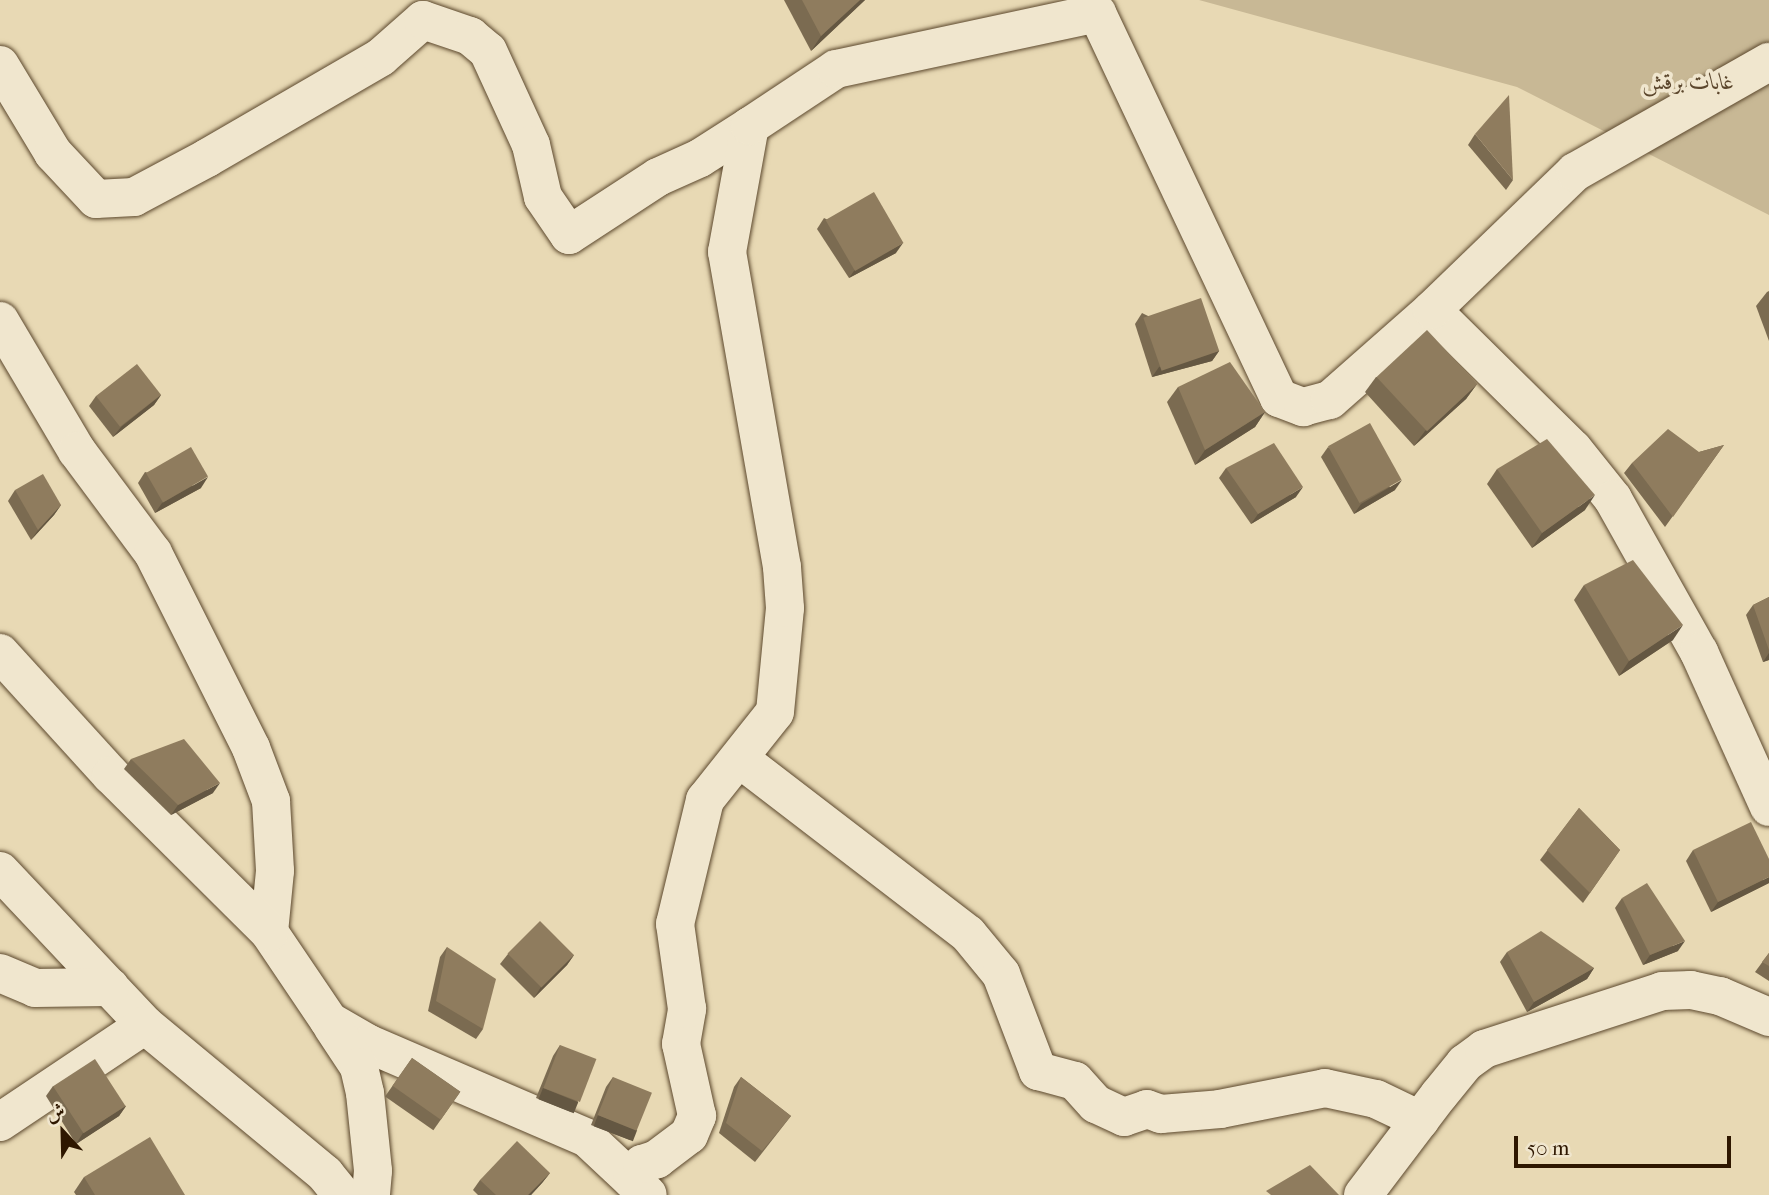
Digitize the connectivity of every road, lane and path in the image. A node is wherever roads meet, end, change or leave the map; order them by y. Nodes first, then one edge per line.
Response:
1 (1769, 62) edge
2 (0, 65) edge
3 (750, 126) junction
4 (1432, 310) junction
5 (0, 321) edge
6 (0, 653) edge
7 (740, 759) junction
8 (1769, 807) edge
9 (0, 870) edge
10 (269, 932) junction
11 (0, 973) edge
12 (110, 987) junction
13 (1769, 1017) edge
14 (329, 1021) junction
15 (145, 1025) junction
16 (1420, 1120) junction
17 (0, 1122) edge
18 (640, 1188) edge
19 (342, 1195) edge
20 (371, 1195) edge
21 (1363, 1195) edge

1 - 4 street
2 - 3 street
3 - 4 street
3 - 7 street
4 - 8 street
5 - 10 street
6 - 10 street
7 - 16 street
7 - 18 street
9 - 12 street
10 - 14 street
11 - 12 street
12 - 15 street
13 - 16 street
14 - 18 street
14 - 20 street
15 - 17 street
15 - 19 street
16 - 21 street

